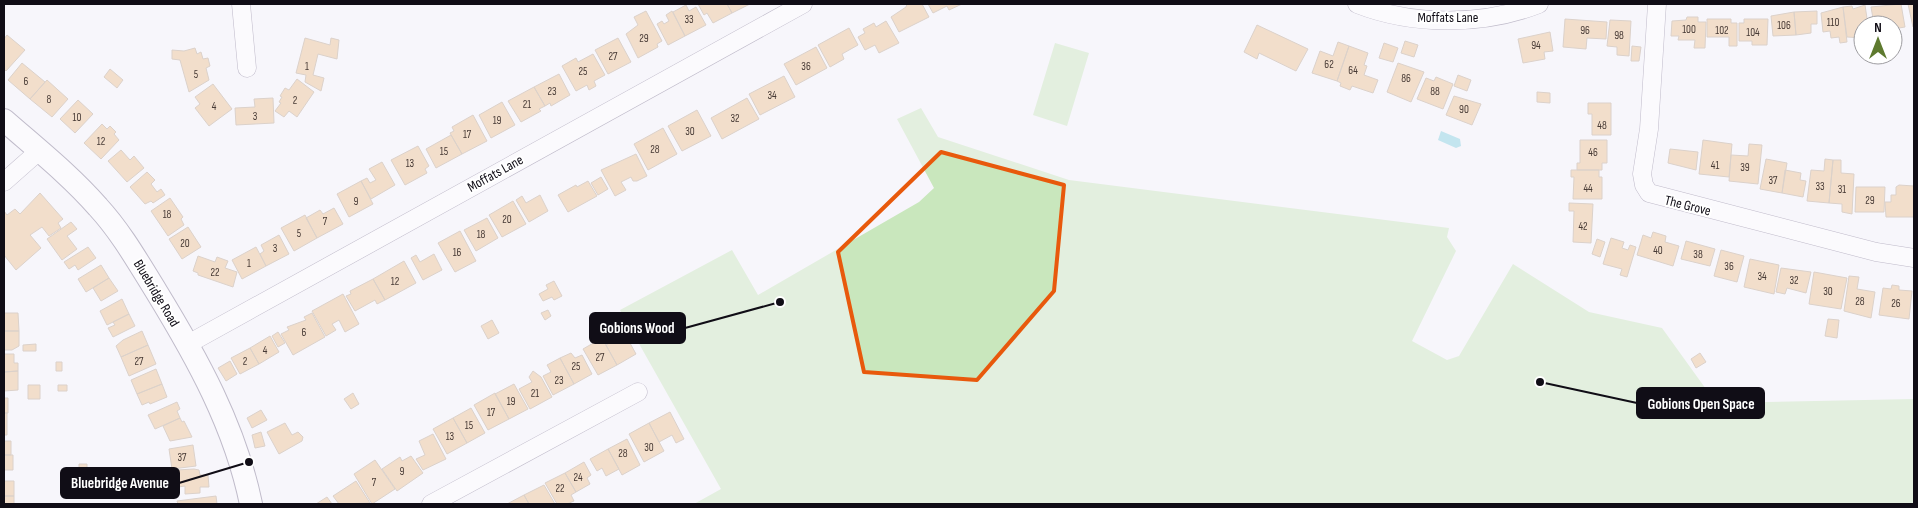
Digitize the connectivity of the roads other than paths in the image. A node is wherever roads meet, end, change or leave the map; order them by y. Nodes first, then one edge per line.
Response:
1 (241, 4) edge
2 (803, 4) edge
3 (1357, 4) edge
4 (1539, 4) edge
5 (1657, 4) edge
6 (247, 68) dead end
7 (4, 120) edge
8 (39, 151) junction
9 (4, 182) edge
10 (1914, 258) edge
11 (188, 344) junction
12 (638, 392) dead end
13 (251, 504) edge
14 (431, 504) edge

1 - 6 street
2 - 11 street, Moffats Lane
3 - 4 street, Moffats Lane
5 - 10 street, The Grove
7 - 8 street, Bluebridge Road
8 - 9 street
8 - 11 street, Bluebridge Road
11 - 13 street, Bluebridge Road
12 - 14 street

